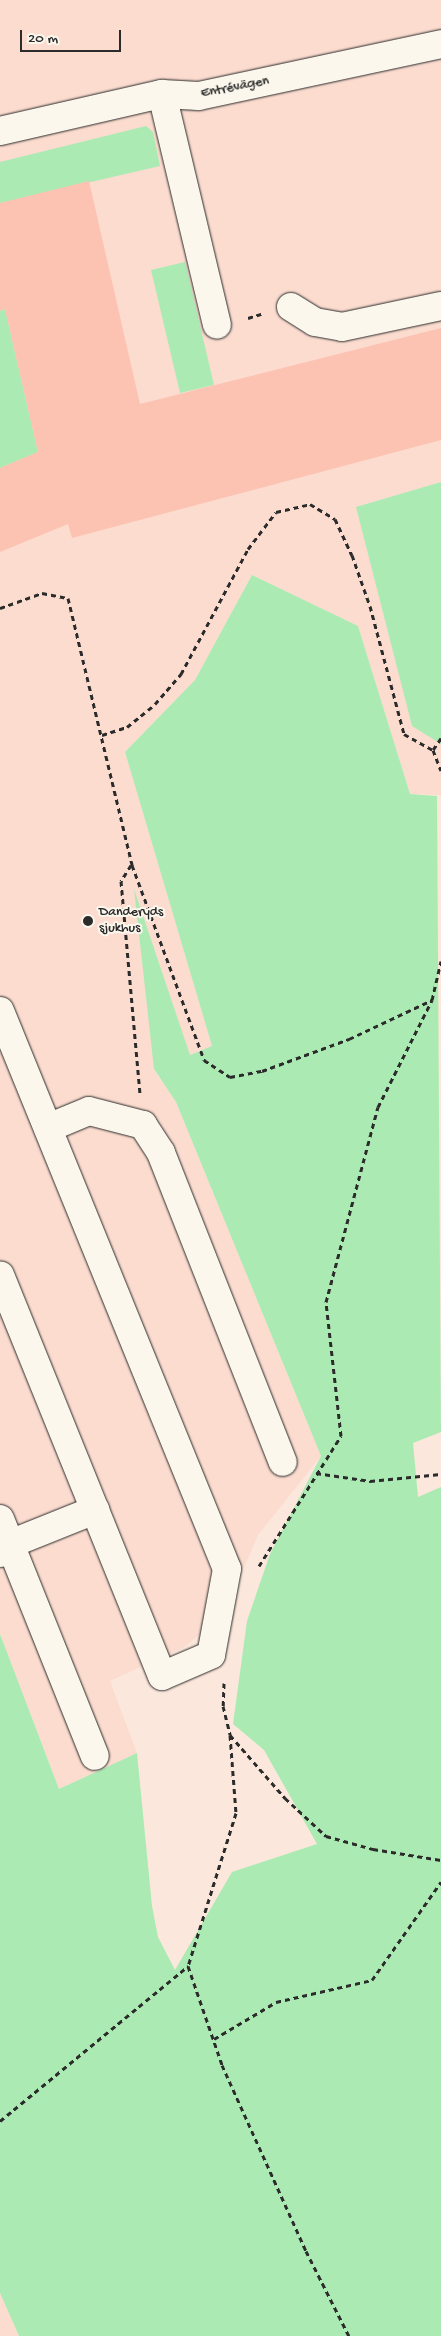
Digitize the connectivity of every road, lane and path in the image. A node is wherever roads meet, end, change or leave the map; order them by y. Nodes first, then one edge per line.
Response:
1 (441, 44) edge
2 (162, 94) junction
3 (0, 130) edge
4 (441, 306) edge
5 (291, 307) joint
6 (217, 325) joint
7 (0, 608) edge
8 (102, 734) junction
9 (441, 738) edge
10 (432, 750) junction
11 (441, 771) edge
12 (132, 865) junction
13 (441, 962) edge
14 (432, 1000) junction
15 (0, 1011) edge
16 (143, 1125) junction
17 (48, 1128) junction
18 (0, 1275) edge
19 (283, 1462) dead end
20 (316, 1473) junction
21 (441, 1474) edge
22 (95, 1510) junction
23 (0, 1518) edge
24 (5, 1549) edge
25 (256, 1571) dead end
26 (224, 1677) dead end
27 (230, 1735) junction
28 (94, 1756) dead end
29 (441, 1860) edge
30 (441, 1882) edge
31 (188, 1966) junction
32 (214, 2039) junction
33 (0, 2121) edge
34 (350, 2336) edge

1 - 2 street, Entrévägen
2 - 3 street, Entrévägen
2 - 6 street
4 - 5 street
5 - 6 path
7 - 8 path
8 - 10 path
8 - 12 path
9 - 10 path
10 - 11 path
12 - 14 path
12 - 16 path
13 - 14 path
14 - 20 path
15 - 17 street
16 - 17 street
16 - 19 street
17 - 22 street
18 - 22 street
20 - 21 path
20 - 25 path
22 - 24 street
23 - 24 street
24 - 28 street
26 - 27 path
27 - 29 path
27 - 31 path
30 - 32 path
31 - 32 path
31 - 33 path
32 - 34 path

